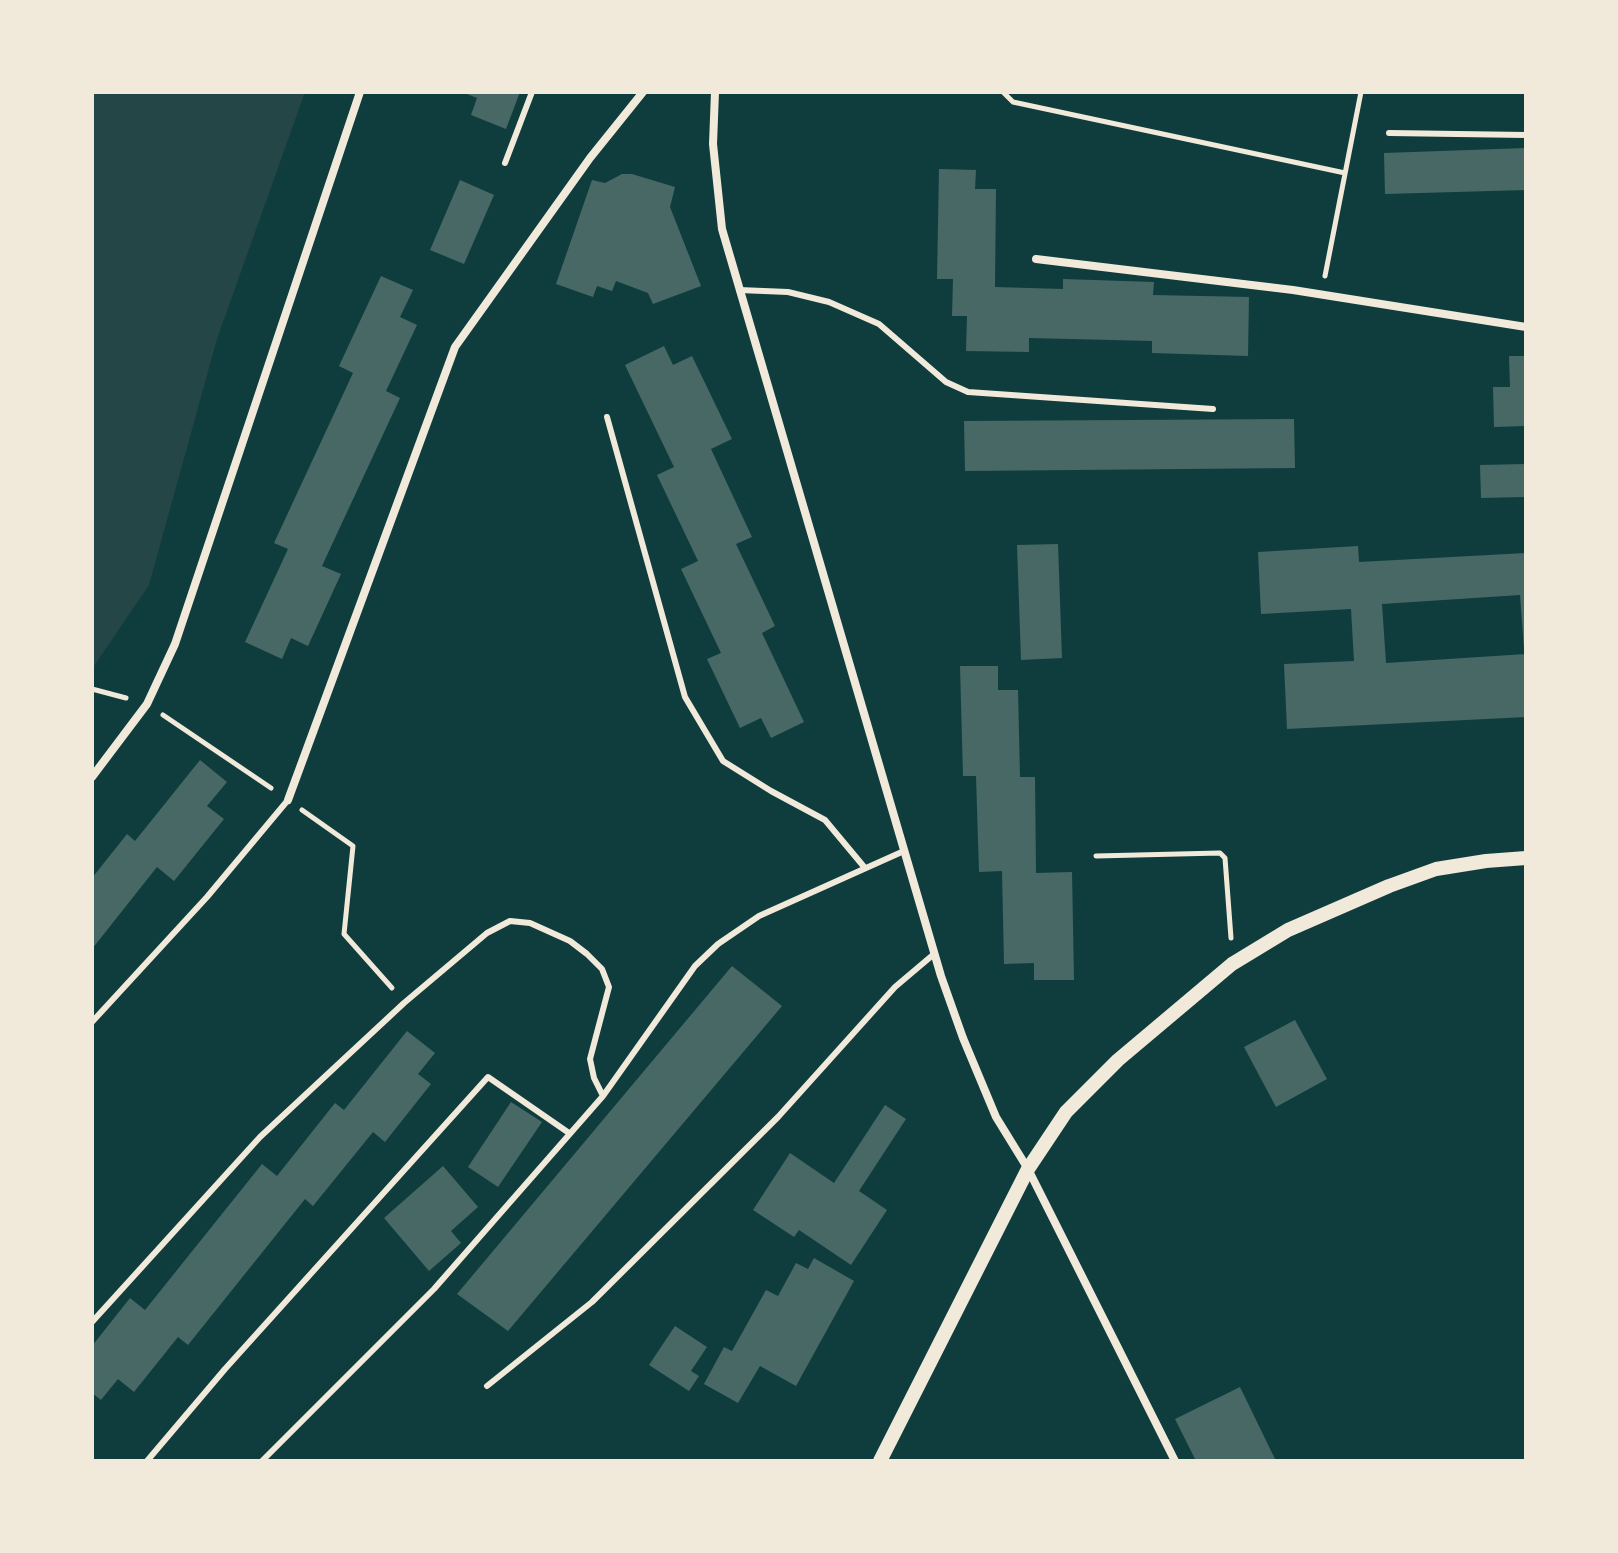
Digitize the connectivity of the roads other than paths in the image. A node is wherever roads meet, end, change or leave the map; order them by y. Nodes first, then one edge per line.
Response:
1 (360, 92) edge
2 (532, 92) edge
3 (643, 92) edge
4 (715, 92) edge
5 (1389, 133) dead end
6 (1526, 135) edge
7 (505, 163) dead end
8 (1036, 259) dead end
9 (739, 290) junction
10 (1526, 327) edge
11 (1213, 409) dead end
12 (607, 417) dead end
13 (92, 777) edge
14 (288, 800) joint
15 (904, 851) junction
16 (1526, 858) edge
17 (865, 868) junction
18 (934, 954) junction
19 (92, 1022) edge
20 (603, 1096) junction
21 (569, 1133) junction
22 (1028, 1169) junction
23 (92, 1322) edge
24 (487, 1386) dead end
25 (147, 1461) edge
26 (262, 1461) edge
27 (880, 1461) edge
28 (1175, 1461) edge

1 - 13 street
2 - 7 lane
3 - 14 street
4 - 9 street
5 - 6 lane
8 - 10 street
9 - 11 lane
9 - 15 street
12 - 17 lane
14 - 19 lane
15 - 17 lane
15 - 18 street
16 - 22 street
17 - 20 lane
18 - 22 street
18 - 24 lane
20 - 21 lane
20 - 23 lane
21 - 25 lane
21 - 26 lane
22 - 27 street
22 - 28 street

